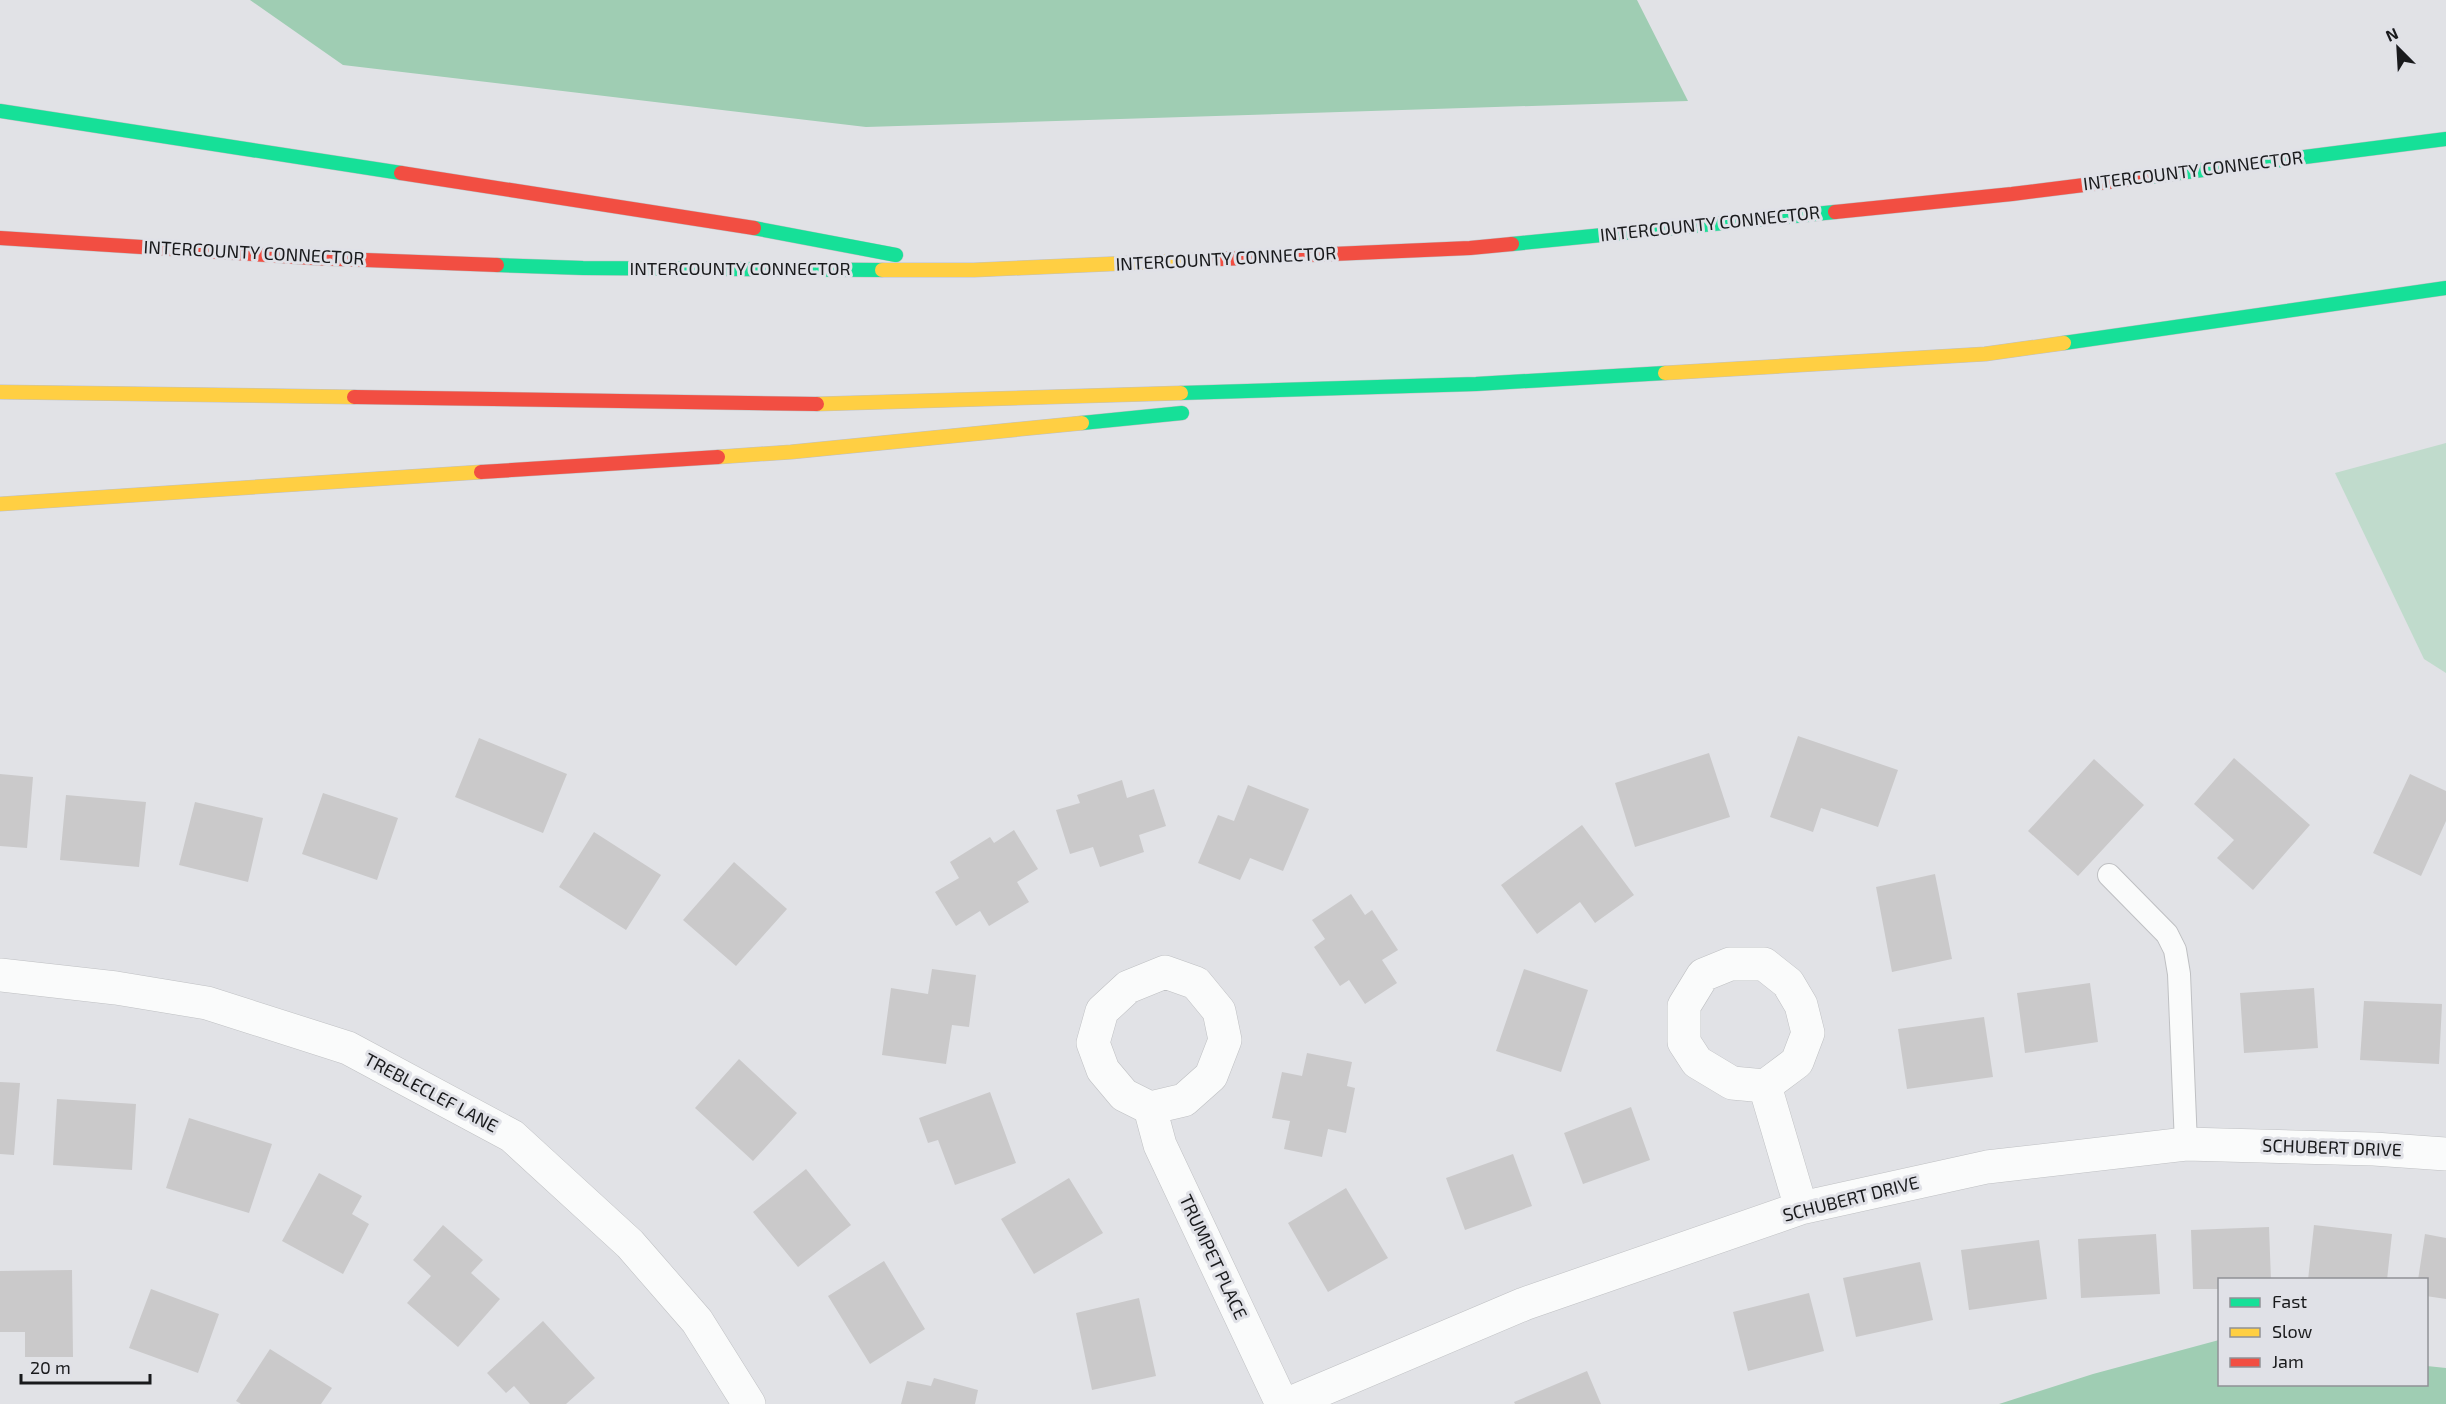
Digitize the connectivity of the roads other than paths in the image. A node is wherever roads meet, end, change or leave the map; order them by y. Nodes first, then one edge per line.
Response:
1 (0, 111) edge
2 (2446, 139) edge
3 (0, 238) edge
4 (974, 270) junction
5 (2446, 288) edge
6 (1476, 384) junction
7 (0, 392) edge
8 (1276, 404) dead end
9 (1193, 412) dead end
10 (0, 504) edge
11 (2109, 875) dead end
12 (0, 975) edge
13 (1765, 1086) dead end
14 (1150, 1108) dead end
15 (2186, 1144) junction
16 (2446, 1154) edge
17 (1802, 1208) junction
18 (749, 1404) edge
19 (1282, 1404) edge
20 (1288, 1404) edge

1 - 4 highway
2 - 4 highway, INTERCOUNTY CONNECTOR
3 - 4 highway, INTERCOUNTY CONNECTOR
5 - 6 highway
6 - 7 highway
6 - 8 highway
9 - 10 highway
11 - 15 lane
12 - 18 street, TREBLECLEF LANE
13 - 17 street
14 - 19 street, TRUMPET PLACE
15 - 16 street, SCHUBERT DRIVE
15 - 17 street, SCHUBERT DRIVE
17 - 20 street, SCHUBERT DRIVE

